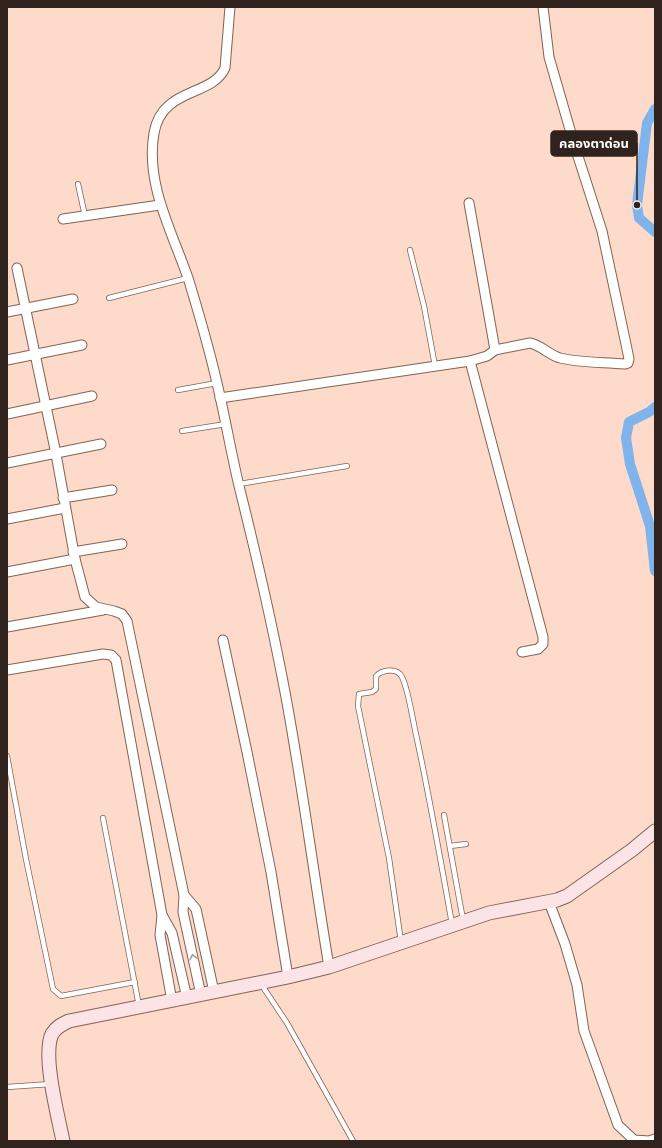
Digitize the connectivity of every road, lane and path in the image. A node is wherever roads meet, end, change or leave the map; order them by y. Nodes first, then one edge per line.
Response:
1 (230, 7) edge
2 (543, 7) edge
3 (78, 184) dead end
4 (469, 203) dead end
5 (160, 206) junction
6 (85, 216) junction
7 (63, 219) dead end
8 (410, 250) dead end
9 (17, 268) dead end
10 (188, 278) junction
11 (109, 298) dead end
12 (73, 299) dead end
13 (26, 308) junction
14 (7, 312) edge
15 (82, 345) dead end
16 (495, 350) junction
17 (35, 354) junction
18 (7, 360) edge
19 (470, 361) junction
20 (435, 366) junction
21 (217, 383) junction
22 (178, 390) dead end
23 (92, 396) dead end
24 (220, 398) junction
25 (46, 406) junction
26 (7, 414) edge
27 (226, 424) junction
28 (182, 431) dead end
29 (101, 444) dead end
30 (56, 454) junction
31 (7, 463) edge
32 (347, 466) dead end
33 (239, 484) junction
34 (112, 490) dead end
35 (63, 498) junction
36 (65, 508) junction
37 (7, 519) edge
38 (122, 544) dead end
39 (74, 556) junction
40 (7, 572) edge
41 (105, 609) junction
42 (7, 627) edge
43 (222, 640) dead end
44 (522, 652) dead end
45 (7, 670) edge
46 (7, 756) edge
47 (444, 815) dead end
48 (103, 818) dead end
49 (655, 831) edge
50 (466, 844) dead end
51 (450, 846) junction
52 (184, 895) junction
53 (549, 902) junction
54 (162, 915) junction
55 (457, 924) junction
56 (401, 943) junction
57 (329, 967) junction
58 (288, 978) junction
59 (135, 982) junction
60 (262, 984) junction
61 (208, 994) junction
62 (186, 998) junction
63 (172, 1001) junction
64 (140, 1007) junction
65 (52, 1084) junction
66 (7, 1087) edge
67 (655, 1139) edge
68 (63, 1141) edge
69 (353, 1141) edge

1 - 5 street
2 - 16 street
3 - 6 lane
4 - 16 street
5 - 6 street
5 - 10 street
6 - 7 street
8 - 20 lane
9 - 13 street
10 - 11 lane
10 - 21 street
12 - 13 street
13 - 14 street
13 - 17 street
15 - 17 street
16 - 19 street
17 - 18 street
17 - 25 street
19 - 20 street
19 - 44 street
20 - 24 street
21 - 22 lane
21 - 24 street
23 - 25 street
24 - 27 street
25 - 26 street
25 - 30 street
27 - 28 lane
27 - 33 street
29 - 30 street
30 - 31 street
30 - 35 street
32 - 33 lane
33 - 57 street
34 - 35 street
35 - 36 street
36 - 37 street
36 - 39 street
38 - 39 street
39 - 40 street
39 - 41 street
41 - 42 street
41 - 52 street
43 - 58 street
45 - 54 street
46 - 59 lane
47 - 51 lane
48 - 59 lane
49 - 53 street
50 - 51 lane
51 - 55 lane
61 -> 52 street
52 - 61 street
53 - 55 street
53 - 67 street
54 - 62 street
54 - 63 street
55 - 56 street
55 - 56 lane
56 - 57 street
57 - 58 street
58 - 60 street
59 - 64 lane
60 - 61 street
60 - 69 lane
61 - 62 street
62 - 63 street
63 - 64 street
64 - 65 street
65 - 66 lane
65 - 68 street

